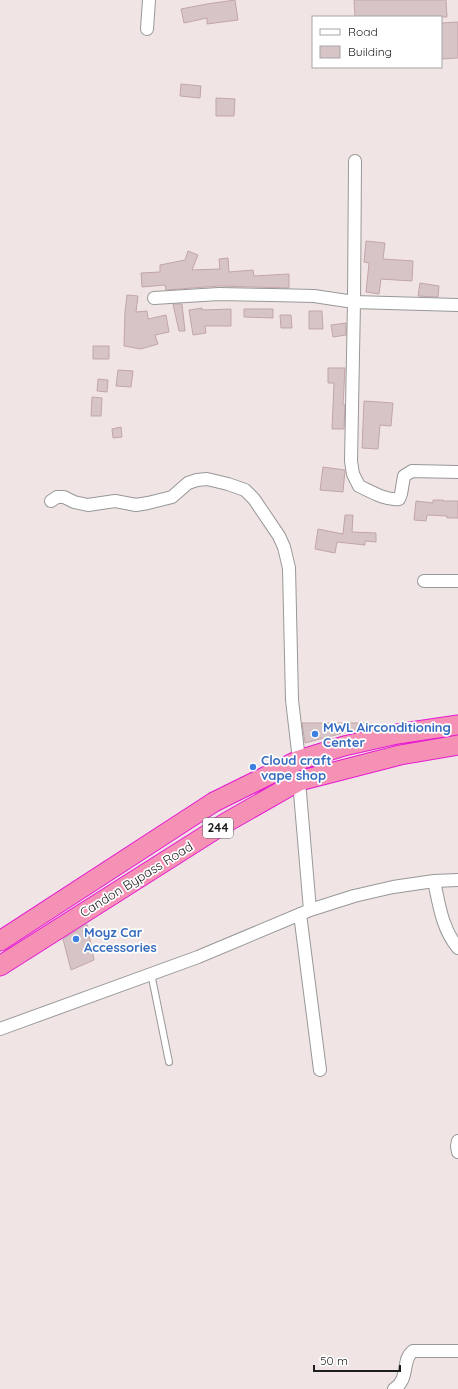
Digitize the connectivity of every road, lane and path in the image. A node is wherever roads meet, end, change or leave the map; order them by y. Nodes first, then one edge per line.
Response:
1 (149, 0) edge
2 (147, 29) dead end
3 (355, 161) dead end
4 (154, 298) dead end
5 (354, 302) junction
6 (458, 305) edge
7 (458, 472) edge
8 (51, 501) dead end
9 (424, 581) dead end
10 (458, 581) edge
11 (458, 725) edge
12 (458, 745) edge
13 (299, 760) junction
14 (300, 781) junction
15 (434, 880) junction
16 (458, 880) edge
17 (73, 894) junction
18 (85, 912) junction
19 (305, 912) junction
20 (0, 941) edge
21 (458, 948) edge
22 (0, 966) edge
23 (150, 973) junction
24 (0, 1029) edge
25 (169, 1062) dead end
26 (320, 1070) dead end
27 (458, 1141) edge
28 (458, 1152) edge
29 (458, 1351) edge
30 (394, 1389) edge

1 - 2 street
3 - 5 street
4 - 5 street
5 - 6 street
5 - 7 street
8 - 13 street
9 - 10 street
11 - 13 highway, Candon Bypass Road / 244
12 - 14 highway, Candon Bypass Road / 244
13 - 17 highway, Candon Bypass Road / 244
14 - 18 highway, Candon Bypass Road / 244
14 - 19 street
15 - 16 street
15 - 19 street
15 - 21 street
17 - 18 highway
17 - 20 highway, Candon Bypass Road / 244
18 - 22 highway, Candon Bypass Road / 244
19 - 23 street
19 - 26 street
23 - 24 street
23 - 25 lane
27 - 28 street
29 - 30 street

